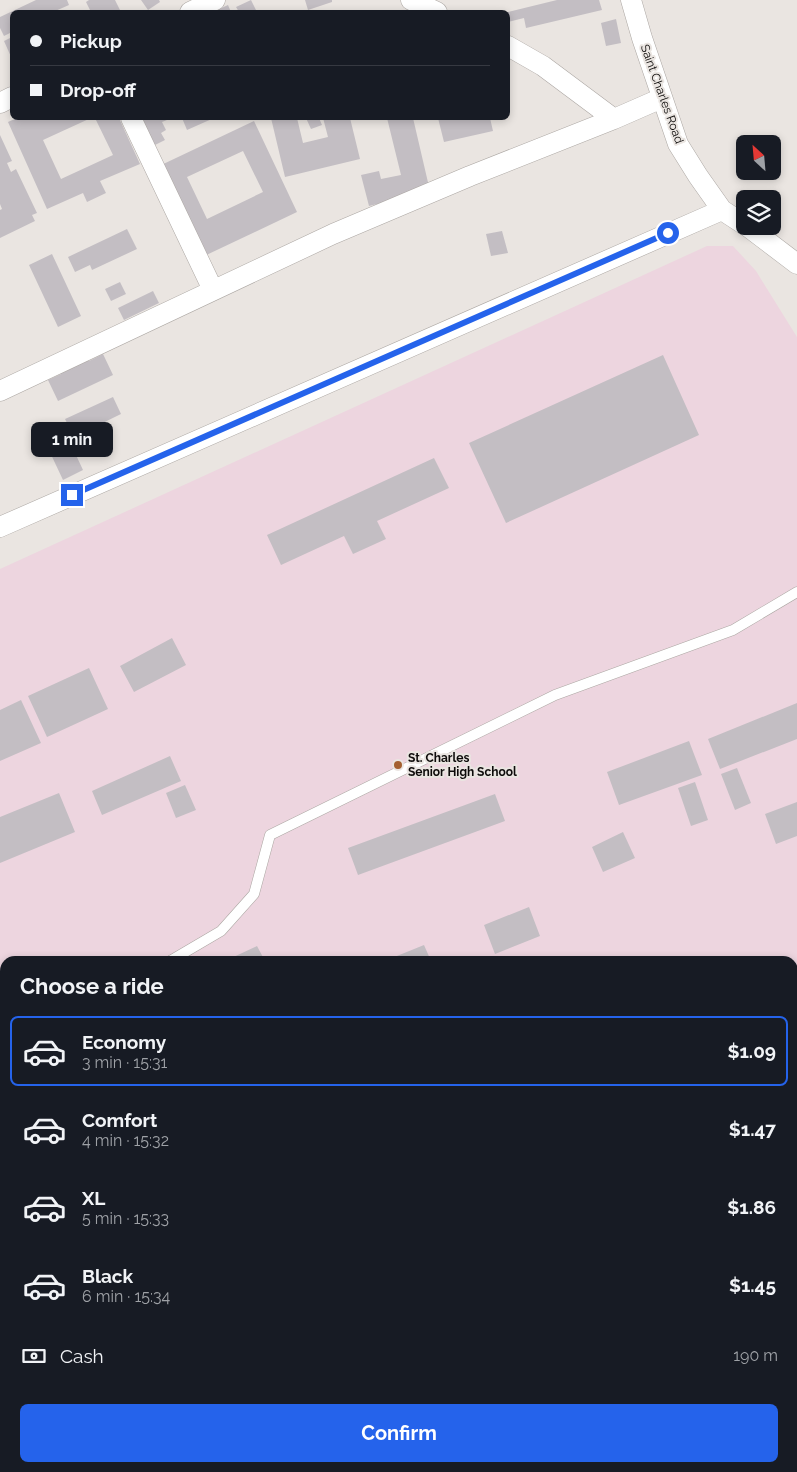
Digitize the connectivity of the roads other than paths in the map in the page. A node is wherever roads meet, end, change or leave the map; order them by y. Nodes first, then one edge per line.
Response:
1 (215, 0) edge
2 (411, 0) edge
3 (631, 0) edge
4 (194, 10) edge
5 (433, 10) edge
6 (510, 47) edge
7 (662, 98) junction
8 (614, 119) junction
9 (132, 120) edge
10 (722, 210) junction
11 (736, 219) edge
12 (758, 235) edge
13 (797, 264) edge
14 (213, 290) junction
15 (0, 390) edge
16 (0, 527) edge
17 (797, 592) edge
18 (179, 956) edge

1 - 4 street
2 - 5 street
3 - 7 street, Saint Charles Road
6 - 8 street
7 - 8 street
7 - 10 street, Saint Charles Road
8 - 14 street
9 - 14 street
10 - 11 street, Saint Charles Road
10 - 16 street
12 - 13 street, Saint Charles Road
14 - 15 street
17 - 18 lane

